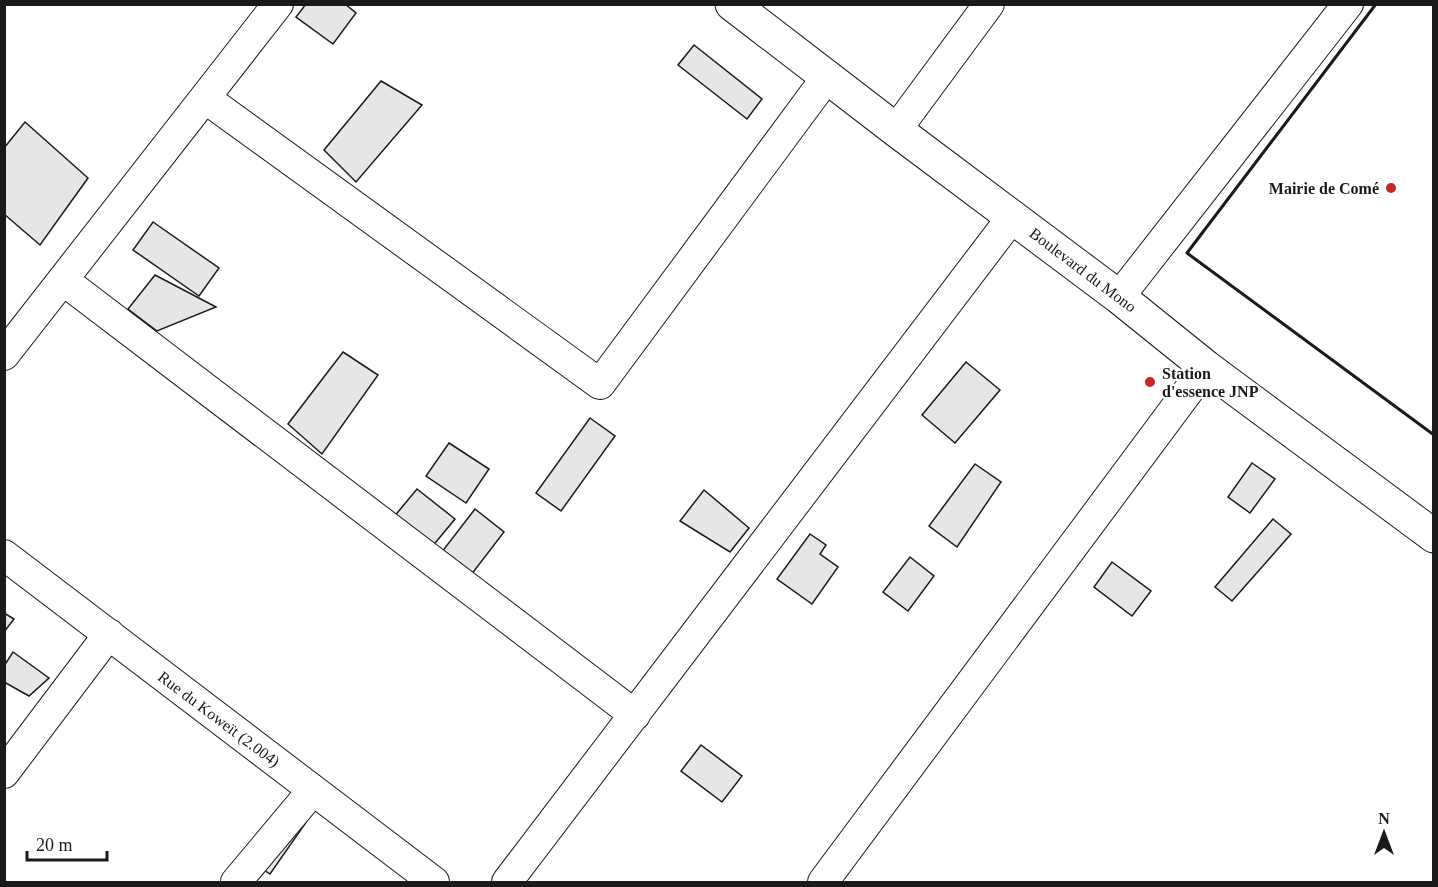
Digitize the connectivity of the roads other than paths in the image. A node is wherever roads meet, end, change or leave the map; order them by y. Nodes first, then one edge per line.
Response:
1 (278, 4) edge
2 (732, 4) edge
3 (989, 4) edge
4 (1348, 4) edge
5 (827, 77) junction
6 (205, 98) junction
7 (896, 130) junction
8 (1013, 216) junction
9 (63, 280) junction
10 (1119, 297) junction
11 (4, 355) edge
12 (1206, 367) junction
13 (1434, 536) edge
14 (4, 555) edge
15 (109, 634) junction
16 (635, 715) junction
17 (4, 773) edge
18 (313, 790) junction
19 (236, 882) edge
20 (434, 882) edge
21 (507, 882) edge
22 (823, 882) edge

1 - 6 street
2 - 5 main road, Boulevard du Mono
3 - 7 street
4 - 10 street
5 - 6 street
5 - 7 main road, Boulevard du Mono
6 - 9 street
7 - 8 main road, Boulevard du Mono
8 - 10 main road, Boulevard du Mono
8 - 16 street
9 - 11 street
9 - 16 street
10 - 12 main road, Boulevard du Mono
12 - 13 main road, Boulevard du Mono
12 - 22 street
14 - 15 street, Rue du Koweït (2.004)
15 - 17 street
15 - 18 street, Rue du Koweït (2.004)
16 - 21 street
18 - 19 street
18 - 20 street, Rue du Koweït (2.004)

